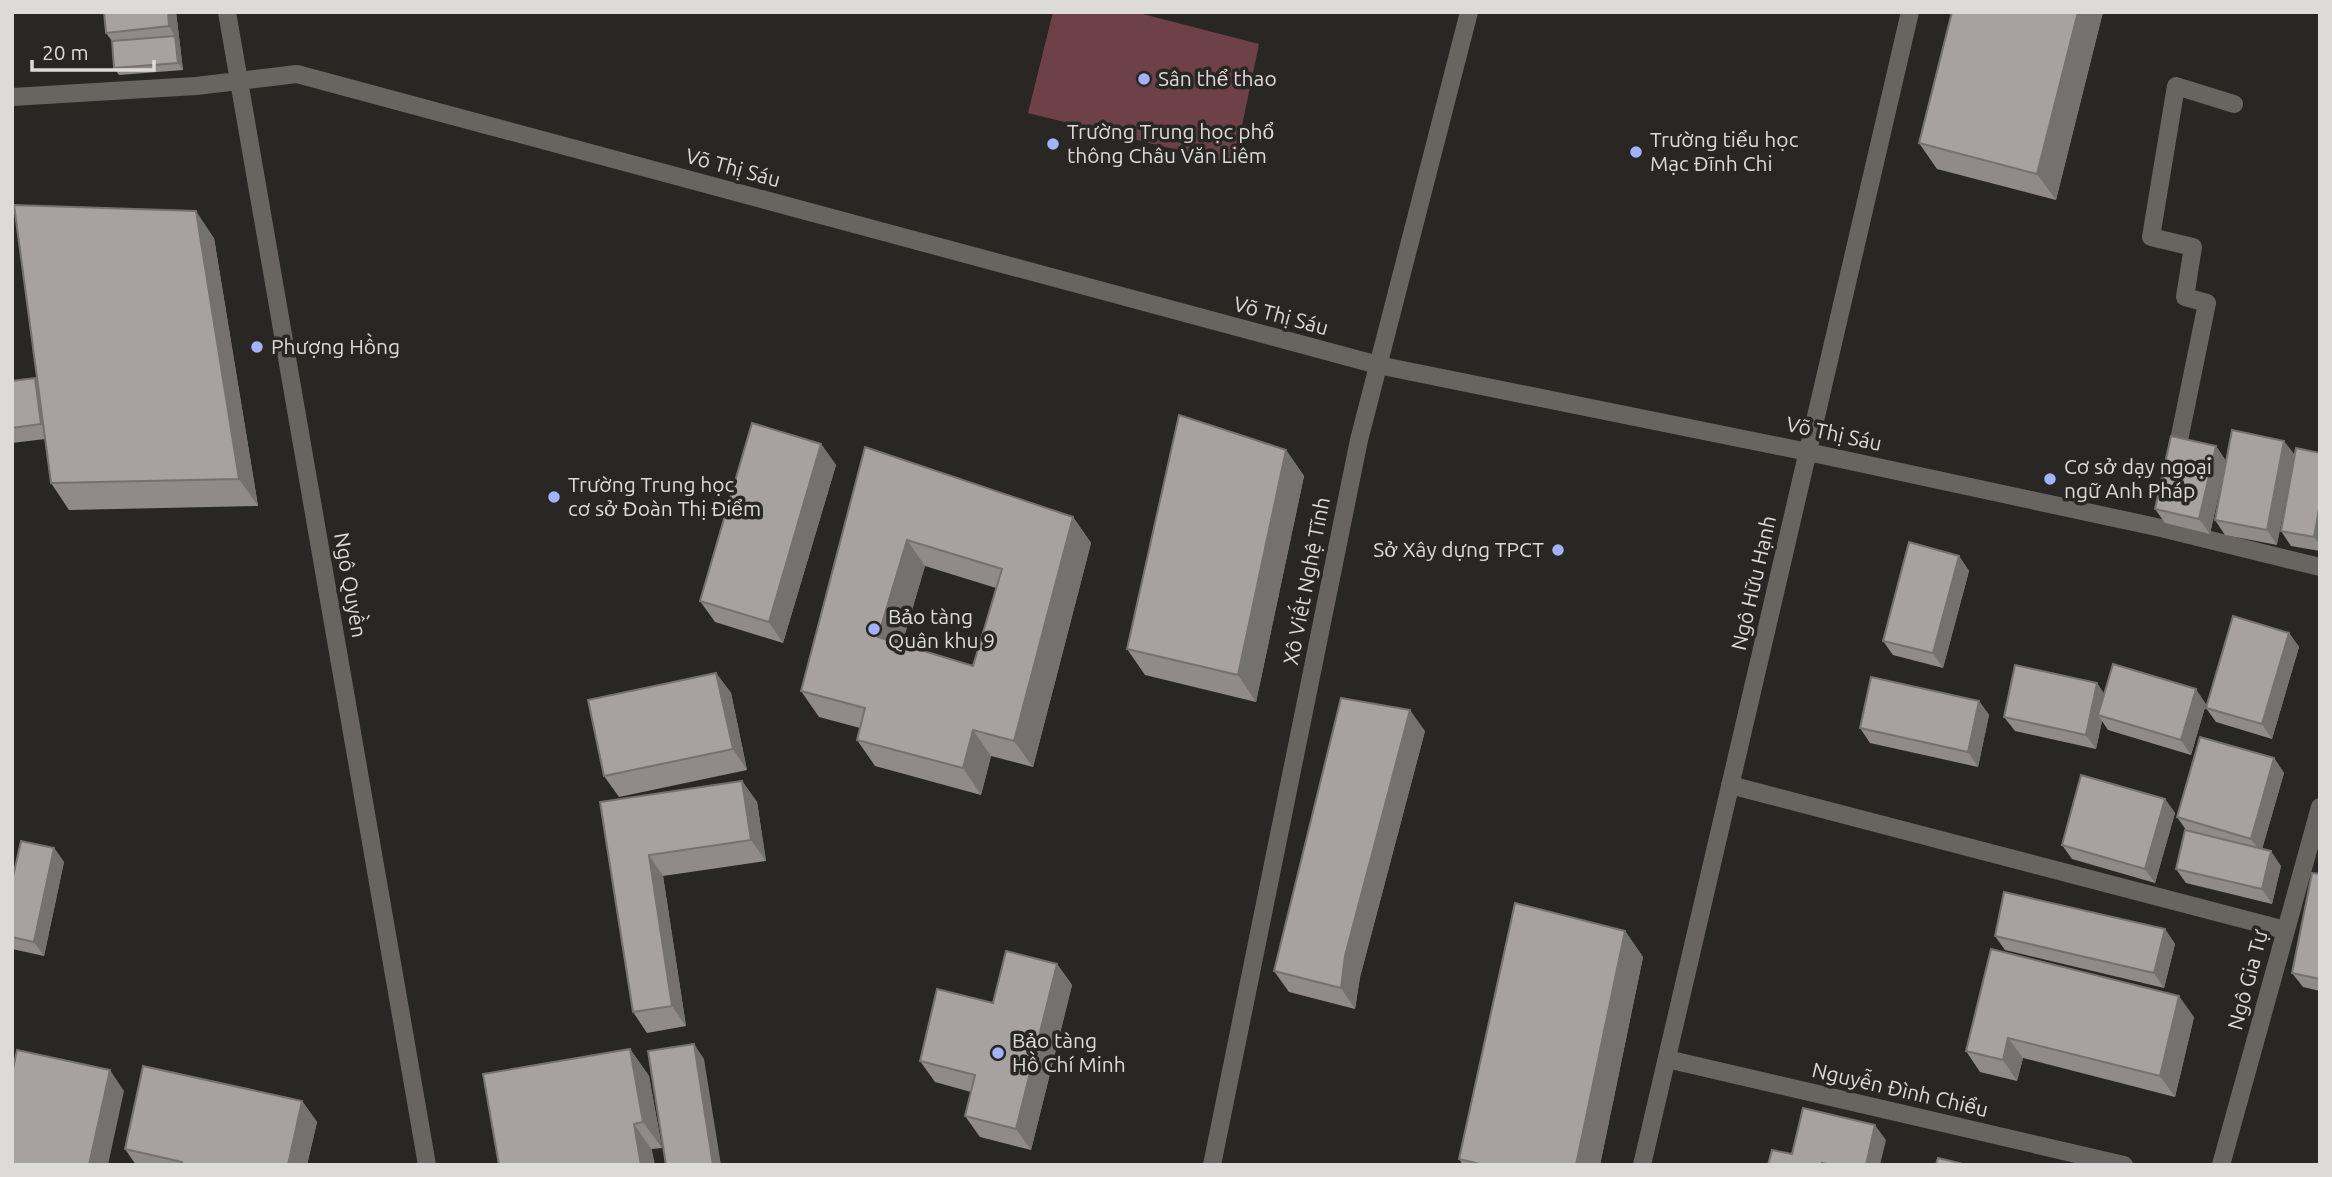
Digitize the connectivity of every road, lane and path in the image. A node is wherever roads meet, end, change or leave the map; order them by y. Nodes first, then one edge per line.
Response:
1 (227, 12) edge
2 (1469, 12) edge
3 (1910, 12) edge
4 (240, 81) junction
5 (12, 97) edge
6 (2234, 104) dead end
7 (1378, 365) junction
8 (1808, 452) junction
9 (2172, 475) edge
10 (2320, 567) edge
11 (1730, 785) junction
12 (2320, 807) edge
13 (2286, 930) junction
14 (1667, 1059) junction
15 (427, 1165) edge
16 (1212, 1165) edge
17 (1642, 1165) edge
18 (2124, 1165) edge
19 (2221, 1165) edge

1 - 4 street, Ngô Quyền
2 - 7 street, Xô Viết Nghệ Tĩnh
3 - 8 street, Ngô Hữu Hạnh
4 - 5 street, Võ Thị Sáu
4 - 7 street, Võ Thị Sáu
4 - 15 street, Ngô Quyền
6 - 9 street
7 - 8 street, Võ Thị Sáu
7 - 16 street, Xô Viết Nghệ Tĩnh
8 - 10 street, Võ Thị Sáu
8 - 11 street, Ngô Hữu Hạnh
11 - 13 street
11 - 14 street, Ngô Hữu Hạnh
12 - 13 street, Ngô Gia Tự
13 - 19 street, Ngô Gia Tự
14 - 17 street, Ngô Hữu Hạnh
14 - 18 street, Nguyễn Đình Chiểu

